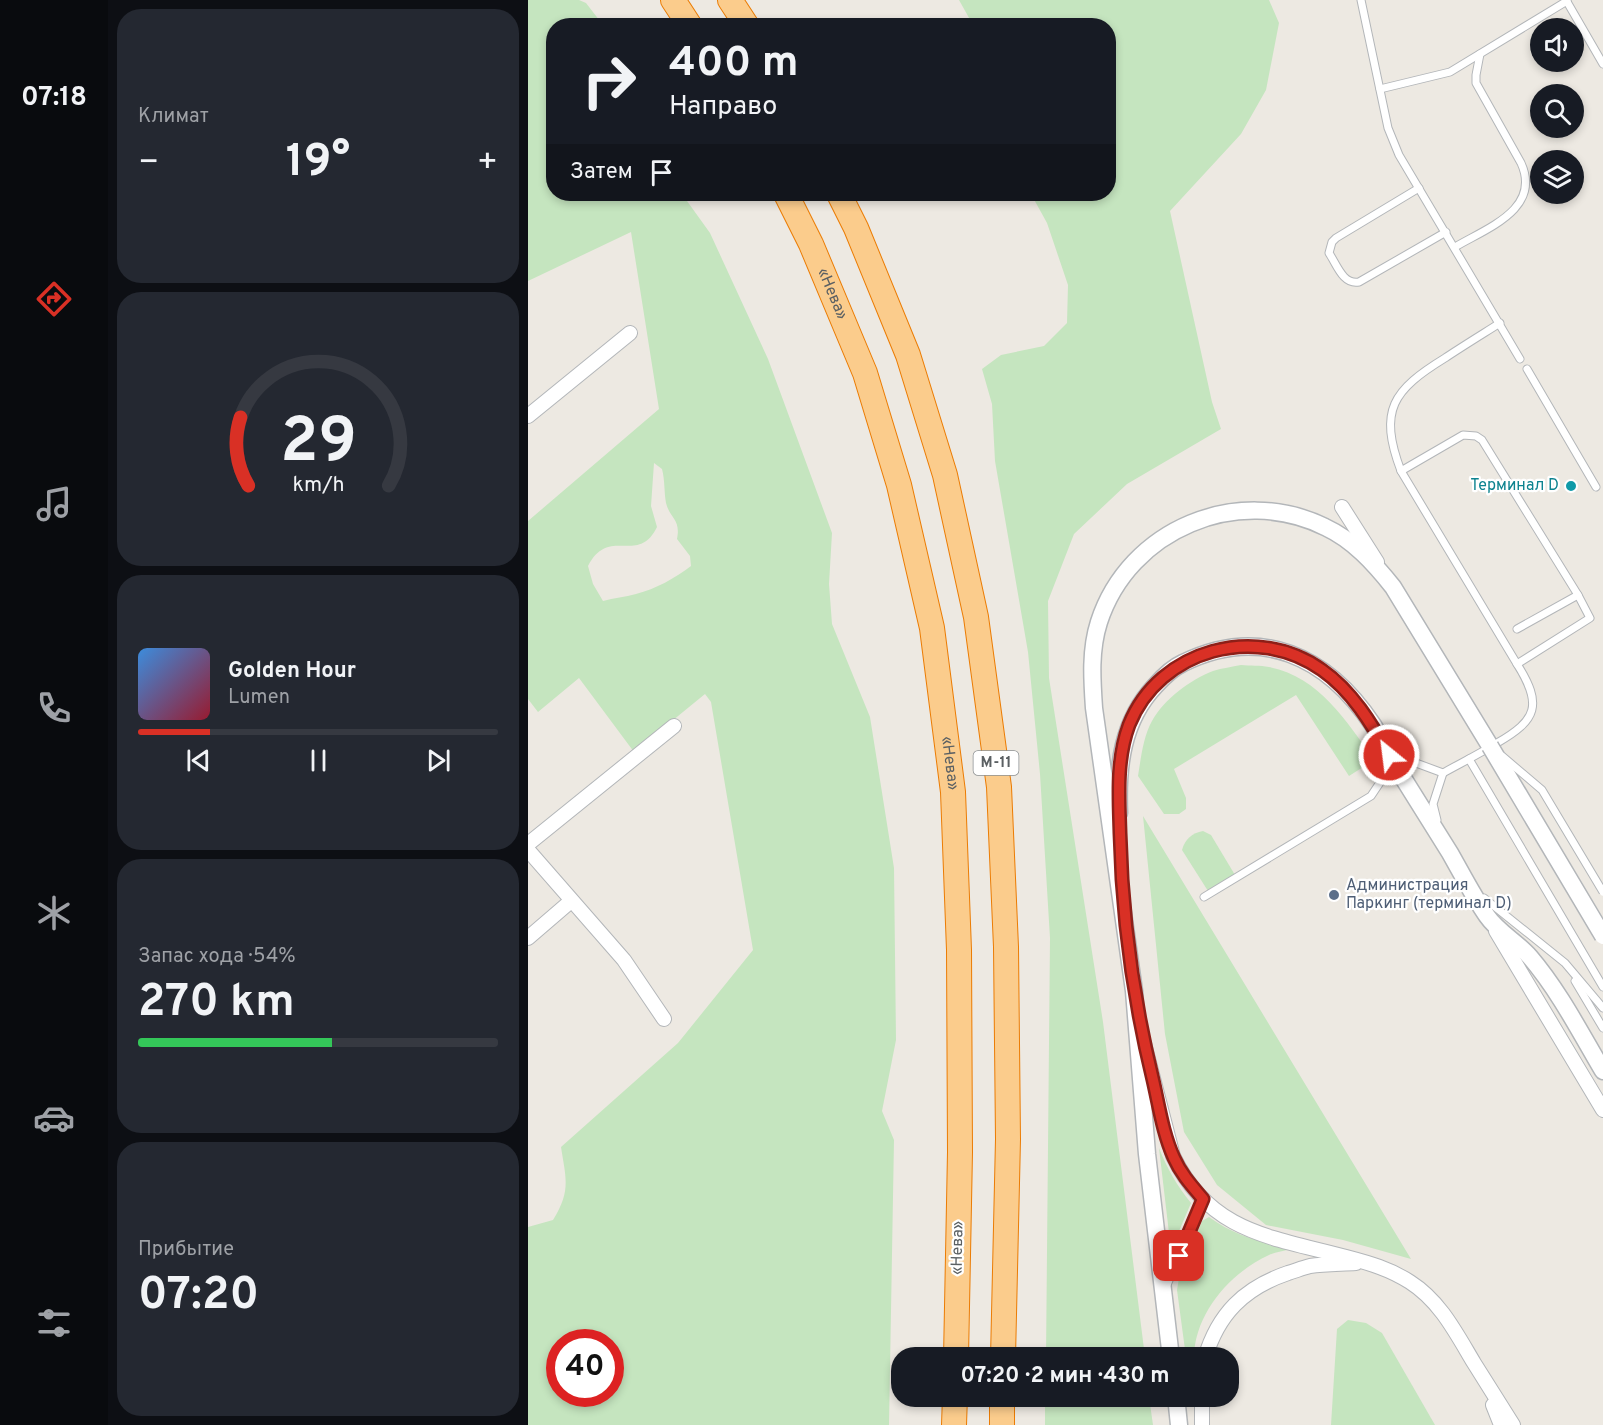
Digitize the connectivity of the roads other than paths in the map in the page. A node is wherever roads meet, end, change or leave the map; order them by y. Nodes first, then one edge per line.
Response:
1 (673, 0) edge
2 (730, 0) edge
3 (1361, 0) edge
4 (1566, 1) edge
5 (685, 18) edge
6 (742, 18) edge
7 (1480, 54) junction
8 (1603, 64) edge
9 (1380, 89) junction
10 (1419, 188) junction
11 (790, 201) edge
12 (842, 201) edge
13 (1446, 232) junction
14 (1455, 247) junction
15 (1500, 323) junction
16 (630, 333) dead end
17 (1520, 359) dead end
18 (1527, 369) dead end
19 (528, 416) edge
20 (1401, 471) junction
21 (1596, 487) dead end
22 (1342, 507) dead end
23 (1393, 587) junction
24 (1578, 595) junction
25 (1518, 629) dead end
26 (1517, 664) junction
27 (674, 726) dead end
28 (1490, 746) junction
29 (1391, 757) junction
30 (1469, 759) junction
31 (1443, 773) junction
32 (528, 844) edge
33 (1445, 845) junction
34 (528, 850) edge
35 (1121, 892) junction
36 (1603, 892) edge
37 (1204, 897) dead end
38 (571, 901) junction
39 (1488, 918) junction
40 (1603, 936) edge
41 (528, 938) edge
42 (1565, 963) junction
43 (1603, 987) edge
44 (1134, 991) junction
45 (1603, 1008) edge
46 (664, 1019) dead end
47 (1603, 1028) edge
48 (1603, 1071) edge
49 (1603, 1110) edge
50 (1203, 1199) junction
51 (1367, 1263) junction
52 (1163, 1294) junction
53 (956, 1347) edge
54 (1003, 1347) edge
55 (1170, 1347) edge
56 (1208, 1347) edge
57 (1475, 1364) junction
58 (955, 1407) edge
59 (1002, 1407) edge
60 (1177, 1407) edge
61 (1202, 1407) edge
62 (954, 1425) edge
63 (1002, 1425) edge
64 (1179, 1425) edge
65 (1202, 1425) edge
66 (1501, 1425) edge
67 (1513, 1425) edge

1 - 5 highway
2 - 6 highway
3 - 9 lane
4 - 7 lane
4 - 8 lane
7 - 9 lane
7 - 14 lane
9 - 10 lane
10 - 13 lane
10 - 13 lane
11 - 53 highway, «Нева» / М-11
12 - 54 highway, М-11
13 - 14 lane
14 - 15 lane
15 - 17 lane
15 - 20 lane
16 - 19 street
18 - 21 lane
20 - 24 lane
20 - 26 lane
22 - 23 street
23 - 28 street
23 - 35 street
24 - 25 lane
24 - 26 lane
26 - 30 lane
27 - 32 street
28 - 36 lane, bridge
28 - 40 street, bridge
29 - 31 lane
29 - 33 street
29 - 35 street
29 - 37 lane
30 - 31 lane
30 - 43 lane
31 - 33 lane
33 - 39 street
33 - 42 lane
34 - 38 street
35 - 44 street
38 - 41 street
38 - 46 street
39 - 48 street
39 - 49 street
42 - 45 lane
42 - 47 lane
44 - 50 street
44 - 52 street
50 - 51 street
50 - 52 lane
51 - 56 street
51 - 57 street
52 - 55 street
57 - 66 street
57 - 67 street
58 - 62 highway
59 - 63 highway
60 - 64 street
61 - 65 street

